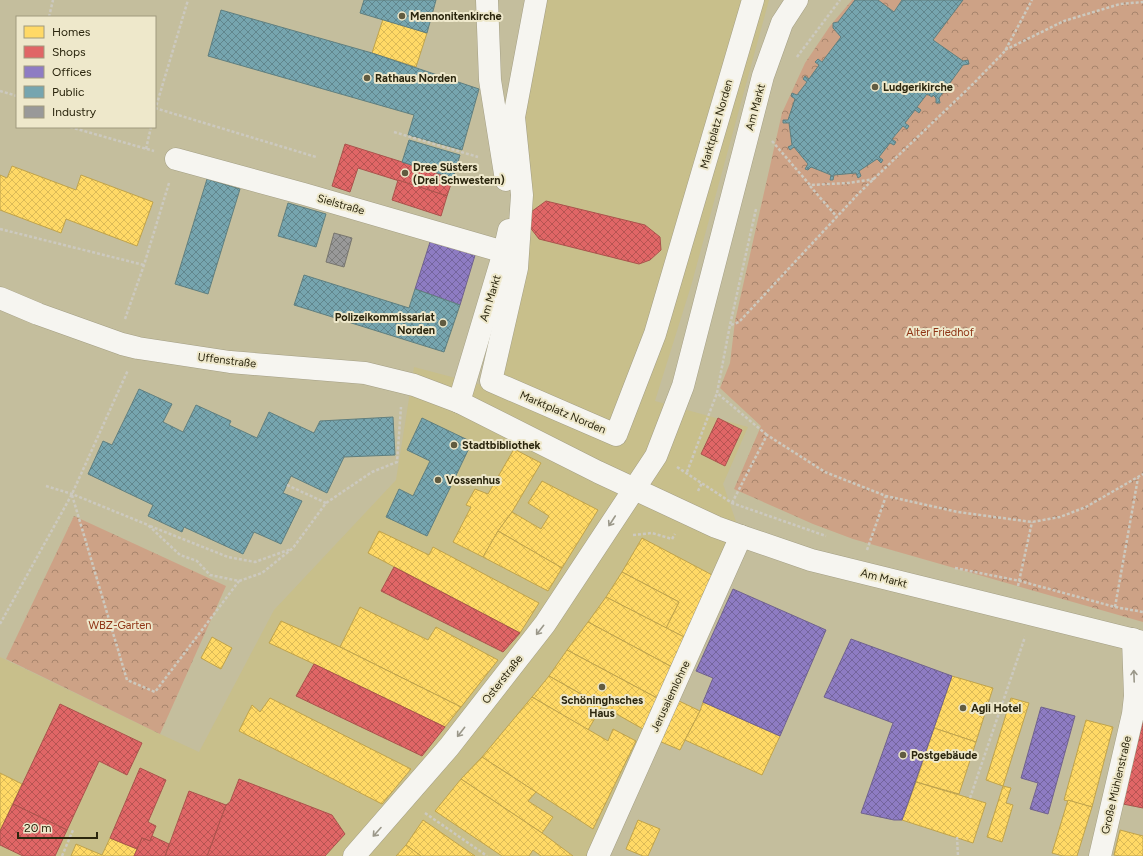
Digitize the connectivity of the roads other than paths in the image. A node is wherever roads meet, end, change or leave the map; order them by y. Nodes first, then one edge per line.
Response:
1 (487, 0) edge
2 (536, 0) edge
3 (753, 0) edge
4 (797, 0) edge
5 (176, 159) road end
6 (504, 252) junction
7 (0, 298) edge
8 (459, 402) junction
9 (633, 489) junction
10 (741, 536) junction
11 (1138, 640) edge
12 (1138, 705) edge
13 (354, 856) edge
14 (598, 856) edge
15 (1100, 856) edge

1 - 6 street, Am Markt
2 - 3 street, Marktplatz Norden
4 - 9 street, Am Markt
5 - 6 street, Sielstraße
6 - 8 street, Am Markt
7 - 8 street, Uffenstraße
8 - 9 street, Am Markt
9 - 10 street, Am Markt
9 -> 13 street, Osterstraße
10 - 11 street, Am Markt
10 - 14 street, Jerusalemlohne
12 -> 11 street, Große Mühlenstraße
12 - 15 street, Große Mühlenstraße

